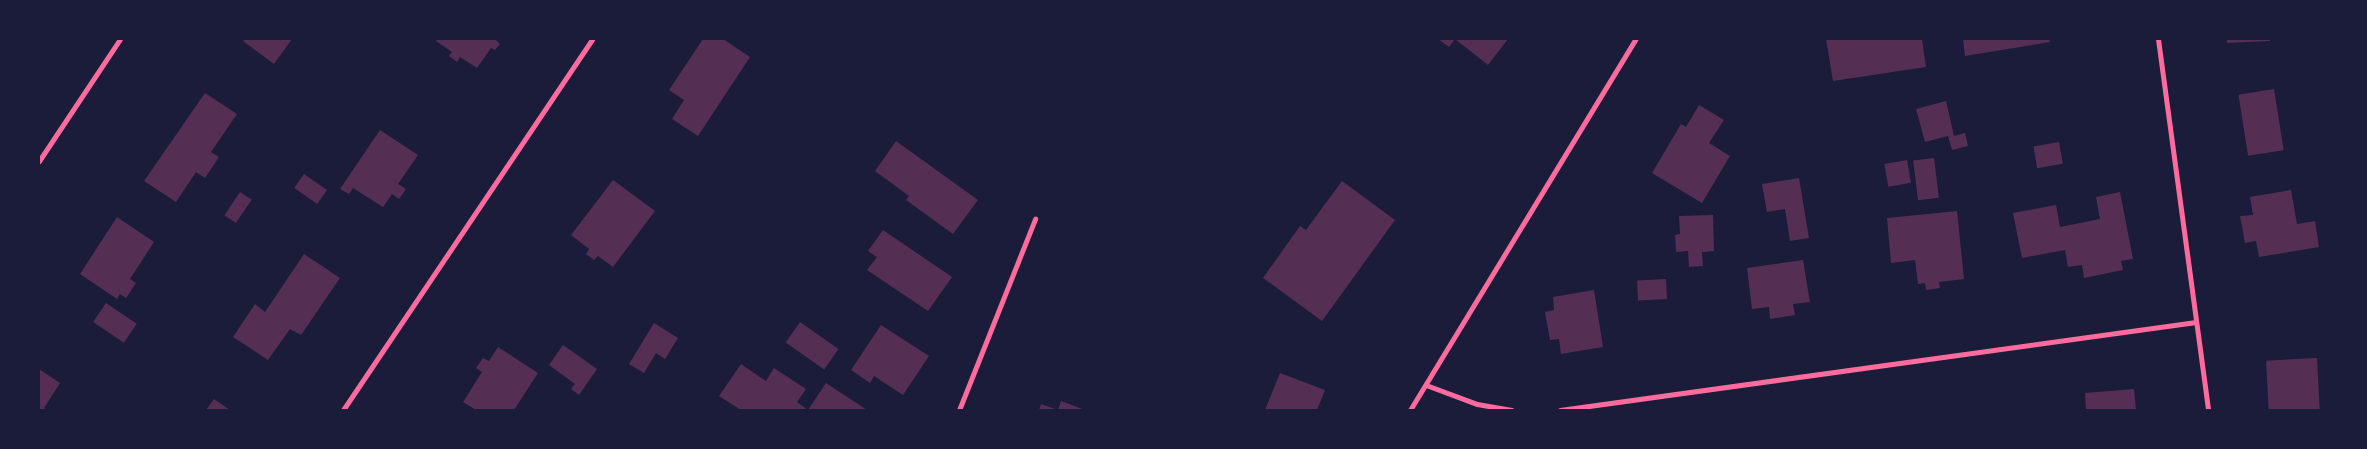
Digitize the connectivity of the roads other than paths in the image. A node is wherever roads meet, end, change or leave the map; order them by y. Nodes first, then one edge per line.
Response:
1 (120, 39) edge
2 (592, 39) edge
3 (1636, 39) edge
4 (2158, 39) edge
5 (39, 161) edge
6 (1034, 219) dead end
7 (2196, 322) junction
8 (1426, 385) junction
9 (343, 410) edge
10 (959, 410) edge
11 (1410, 410) edge
12 (1511, 410) edge
13 (1560, 410) edge
14 (2208, 410) edge

1 - 5 street
2 - 9 street
3 - 8 street
4 - 7 street
6 - 10 street
7 - 13 street
7 - 14 street
8 - 11 street
8 - 12 street

